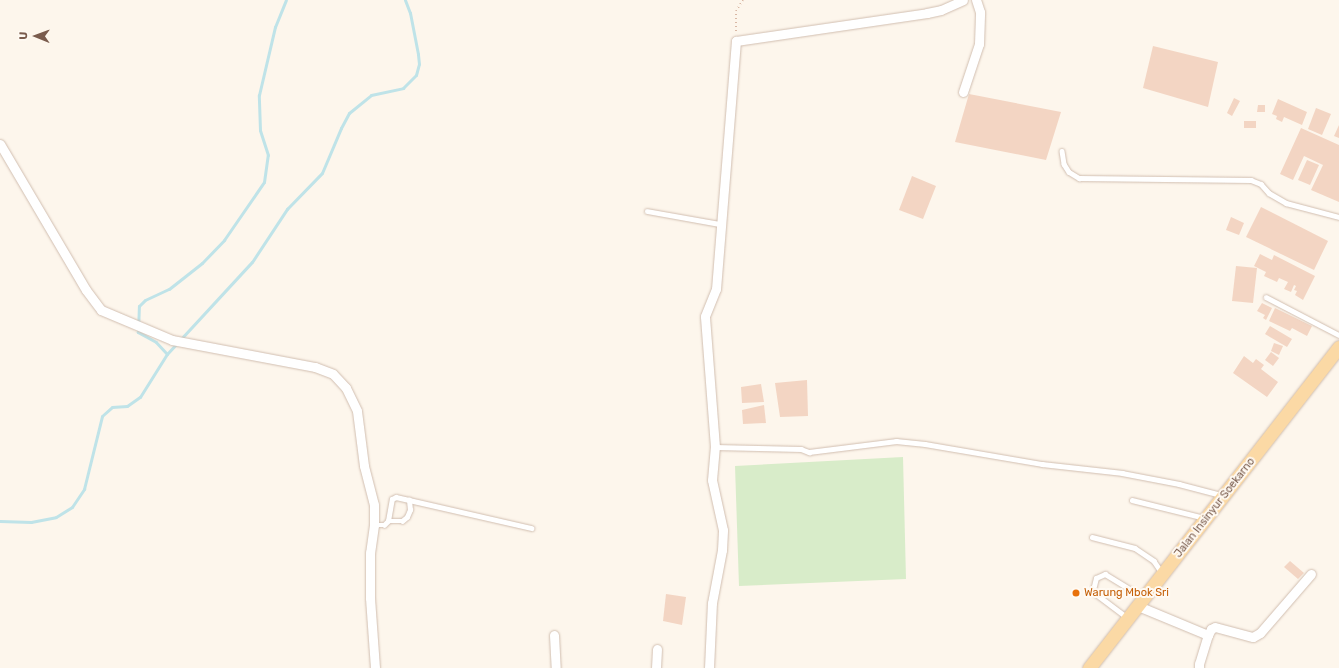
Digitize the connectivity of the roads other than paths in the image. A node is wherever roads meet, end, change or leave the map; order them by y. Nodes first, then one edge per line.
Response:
1 (962, 0) edge
2 (976, 0) edge
3 (963, 92) dead end
4 (0, 144) edge
5 (1062, 151) dead end
6 (647, 211) dead end
7 (1339, 217) edge
8 (720, 224) junction
9 (1266, 297) dead end
10 (1339, 335) edge
11 (1339, 347) edge
12 (714, 447) junction
13 (1223, 496) junction
14 (409, 500) junction
15 (1132, 500) dead end
16 (1206, 519) junction
17 (388, 521) junction
18 (374, 524) junction
19 (531, 528) dead end
20 (1092, 537) dead end
21 (1163, 574) junction
22 (1311, 574) dead end
23 (1141, 602) junction
24 (1128, 619) junction
25 (554, 635) dead end
26 (1208, 635) junction
27 (657, 649) dead end
28 (375, 668) edge
29 (556, 668) edge
30 (656, 668) edge
31 (709, 668) edge
32 (1089, 668) edge
33 (1199, 668) edge

1 - 8 street
2 - 3 street
4 - 18 street
5 - 7 lane
6 - 8 lane
8 - 12 street
9 - 10 lane
11 - 13 main road, Jalan Insinyur Soekarno
12 - 13 lane
12 - 31 street
13 - 16 main road, Jalan Insinyur Soekarno
14 - 17 lane
14 - 17 lane
14 - 19 lane
15 - 16 lane
16 - 21 main road, Jalan Insinyur Soekarno
17 - 18 lane
18 - 28 street
20 - 21 lane
21 - 23 main road, Jalan Insinyur Soekarno
22 - 26 street
23 - 24 main road, Jalan Insinyur Soekarno
23 - 24 lane
23 - 26 street
24 - 32 main road, Jalan Insinyur Soekarno
25 - 29 street
26 - 33 street
27 - 30 street

